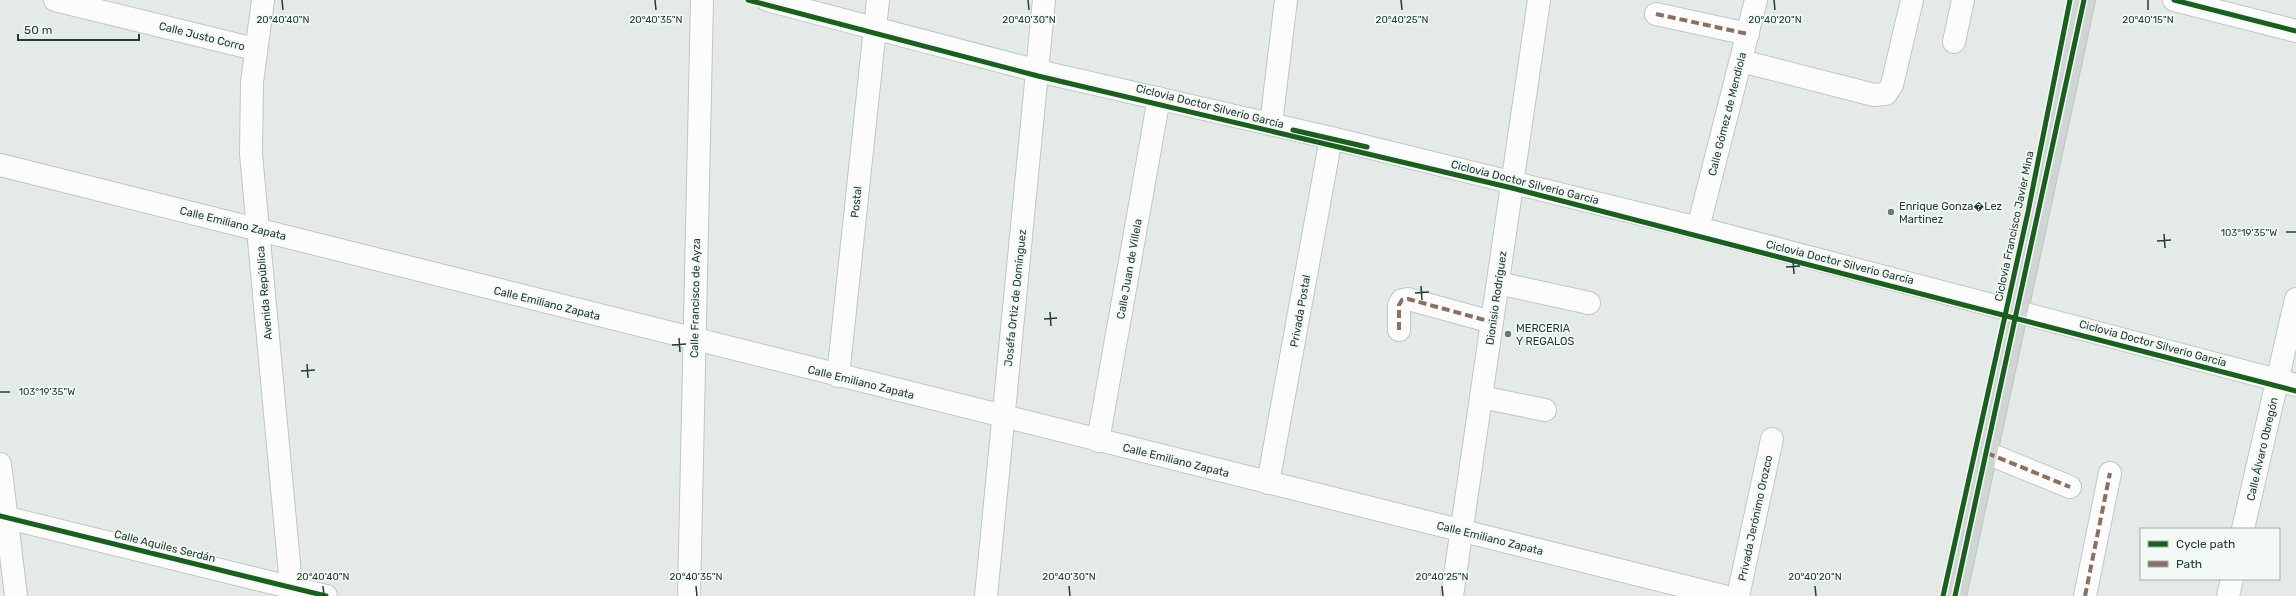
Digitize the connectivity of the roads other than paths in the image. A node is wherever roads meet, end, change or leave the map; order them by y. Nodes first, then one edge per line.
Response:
1 (55, 0) edge
2 (263, 0) edge
3 (702, 0) edge
4 (767, 0) edge
5 (878, 0) edge
6 (1044, 0) edge
7 (1286, 0) edge
8 (1539, 0) edge
9 (1756, 0) edge
10 (1912, 0) edge
11 (1963, 0) edge
12 (2084, 0) edge
13 (2174, 0) edge
14 (802, 5) edge
15 (1656, 14) dead end
16 (874, 28) junction
17 (2296, 31) edge
18 (1748, 34) junction
19 (1954, 42) dead end
20 (255, 49) junction
21 (1741, 61) junction
22 (1038, 71) junction
23 (1160, 98) junction
24 (1271, 124) junction
25 (1331, 138) junction
26 (0, 165) edge
27 (1512, 183) junction
28 (1698, 228) junction
29 (258, 230) junction
30 (1498, 283) junction
31 (2296, 298) edge
32 (1589, 303) dead end
33 (2018, 312) junction
34 (1492, 322) junction
35 (1399, 330) dead end
36 (694, 340) junction
37 (838, 376) junction
38 (2287, 382) edge
39 (1481, 397) junction
40 (1545, 410) dead end
41 (1003, 417) junction
42 (1772, 439) dead end
43 (1098, 441) junction
44 (1987, 453) junction
45 (0, 464) edge
46 (2110, 472) dead end
47 (1268, 483) junction
48 (2070, 487) dead end
49 (3, 517) edge
50 (2243, 528) edge
51 (1461, 531) junction
52 (2232, 580) edge
53 (291, 592) edge
54 (16, 596) edge
55 (326, 596) edge
56 (689, 596) edge
57 (986, 596) edge
58 (1452, 596) edge
59 (1723, 596) edge
60 (1738, 596) edge
61 (1955, 596) edge
62 (2085, 596) edge
63 (2228, 596) edge

1 - 20 street, Calle Justo Corro
2 - 20 street, Avenida República
3 - 36 street, Calle Francisco de Ayza
4 - 14 street
5 - 16 street, Postal
6 - 22 street, Joséfa Ortiz de Domínguez
7 - 24 street
8 - 27 street, Dionisio Rodríguez
9 - 18 street, Calle Gómez de Mendiola
10 - 21 street
11 - 19 street
12 - 33 main road
13 - 17 street
14 - 16 street
15 - 18 street
16 - 22 street
16 - 37 street, Postal
18 - 21 street, Calle Gómez de Mendiola
20 - 29 street, Avenida República
21 - 28 street, Calle Gómez de Mendiola
22 - 23 street
22 - 41 street, Joséfa Ortiz de Domínguez
23 - 24 street
23 - 43 street, Calle Juan de Villela
24 - 25 street
25 - 27 street
25 - 47 street, Privada Postal
26 - 29 street, Calle Emiliano Zapata
27 - 28 street
27 - 30 street, Dionisio Rodríguez
28 - 33 street
29 - 36 street, Calle Emiliano Zapata
29 - 53 street, Avenida República
30 - 32 street
30 - 34 street, Dionisio Rodríguez
31 - 38 street, Calle Álvaro Obregón
33 - 38 street
33 - 44 main road
34 - 35 street
34 - 39 street, Dionisio Rodríguez
36 - 37 street, Calle Emiliano Zapata
36 - 56 street, Calle Francisco de Ayza
37 - 41 street, Calle Emiliano Zapata
38 - 50 street, Calle Álvaro Obregón
39 - 40 street
39 - 51 street, Dionisio Rodríguez
41 - 43 street, Calle Emiliano Zapata
41 - 57 street, Joséfa Ortiz de Domínguez
42 - 60 street, Privada Jerónimo Orozco
43 - 47 street, Calle Emiliano Zapata
44 - 48 street
44 - 61 main road
45 - 49 street
46 - 62 street
47 - 51 street, Calle Emiliano Zapata
49 - 53 street, Calle Aquiles Serdán
49 - 54 street
51 - 58 street, Dionisio Rodríguez
51 - 59 street, Calle Emiliano Zapata
52 - 63 street
53 - 55 street, Calle Aquiles Serdán

